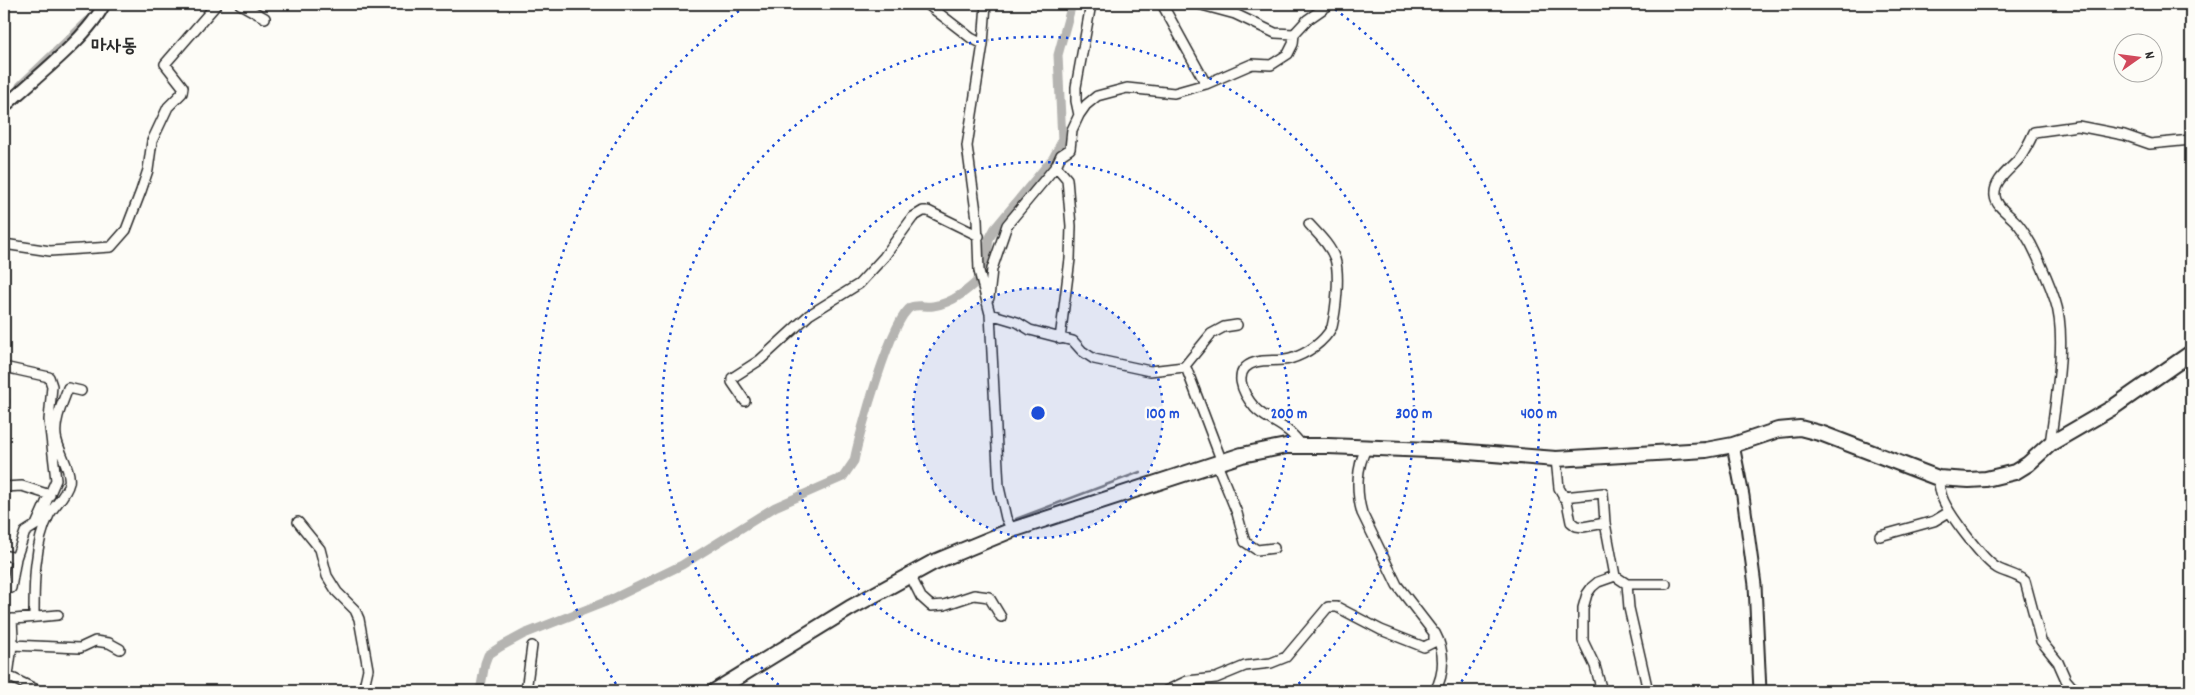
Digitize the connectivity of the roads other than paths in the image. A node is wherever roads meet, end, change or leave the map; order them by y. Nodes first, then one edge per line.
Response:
1 (104, 4) edge
2 (217, 4) edge
3 (240, 4) edge
4 (927, 4) edge
5 (986, 4) edge
6 (1092, 4) edge
7 (1162, 4) edge
8 (1198, 4) edge
9 (1330, 4) edge
10 (265, 18) dead end
11 (1294, 34) junction
12 (983, 44) junction
13 (1206, 84) junction
14 (4, 107) edge
15 (1079, 115) junction
16 (2191, 140) edge
17 (1056, 166) junction
18 (1309, 224) dead end
19 (979, 236) junction
20 (4, 244) edge
21 (989, 310) junction
22 (1237, 325) dead end
23 (1060, 338) junction
24 (2191, 353) edge
25 (4, 367) edge
26 (1184, 367) junction
27 (81, 391) dead end
28 (745, 401) dead end
29 (2050, 444) junction
30 (1733, 445) junction
31 (1303, 446) junction
32 (1367, 447) junction
33 (1556, 459) junction
34 (1220, 463) junction
35 (1938, 478) junction
36 (4, 486) edge
37 (50, 495) junction
38 (1563, 496) junction
39 (1950, 512) junction
40 (298, 522) dead end
41 (1605, 523) junction
42 (1012, 530) junction
43 (1880, 536) dead end
44 (1274, 548) dead end
45 (4, 555) edge
46 (16, 558) junction
47 (910, 575) junction
48 (1615, 576) junction
49 (1627, 584) junction
50 (1666, 584) dead end
51 (11, 588) dead end
52 (58, 615) dead end
53 (34, 617) junction
54 (1001, 617) dead end
55 (8, 620) edge
56 (1434, 633) junction
57 (12, 645) junction
58 (532, 646) dead end
59 (120, 649) dead end
60 (2191, 688) edge
61 (40, 691) edge
62 (363, 691) edge
63 (526, 691) edge
64 (715, 691) edge
65 (1166, 691) edge
66 (1434, 691) edge
67 (1602, 691) edge
68 (1648, 691) edge
69 (1760, 691) edge
70 (2082, 691) edge
71 (2180, 691) edge

1 - 14 street
2 - 20 street
3 - 10 street
4 - 12 street
5 - 12 street
6 - 15 street
7 - 13 street
8 - 11 street
9 - 11 street
11 - 13 street
12 - 19 street
13 - 15 street
15 - 17 street
16 - 29 street
17 - 21 street
17 - 23 street
18 - 31 street
19 - 21 street
19 - 28 street
21 - 23 street
21 - 42 street
22 - 26 street
23 - 26 street
24 - 29 main road
25 - 37 street
26 - 34 street
27 - 53 street
29 - 35 main road
30 - 33 main road
30 - 35 main road
30 - 69 street
31 - 32 main road
31 - 34 main road
32 - 33 main road
32 - 56 street
33 - 38 street
34 - 42 main road
34 - 44 street
35 - 39 street
36 - 37 street
37 - 46 street
38 - 41 street
38 - 41 street
39 - 43 street
39 - 70 street
40 - 62 street
41 - 48 street
42 - 47 main road
45 - 46 street
46 - 51 street
47 - 54 street
47 - 64 main road
48 - 49 street
48 - 67 street
49 - 50 street
49 - 68 street
52 - 53 street
53 - 55 street
55 - 57 street
56 - 65 street
56 - 66 street
57 - 59 street
57 - 61 street
58 - 63 street
60 - 71 street

